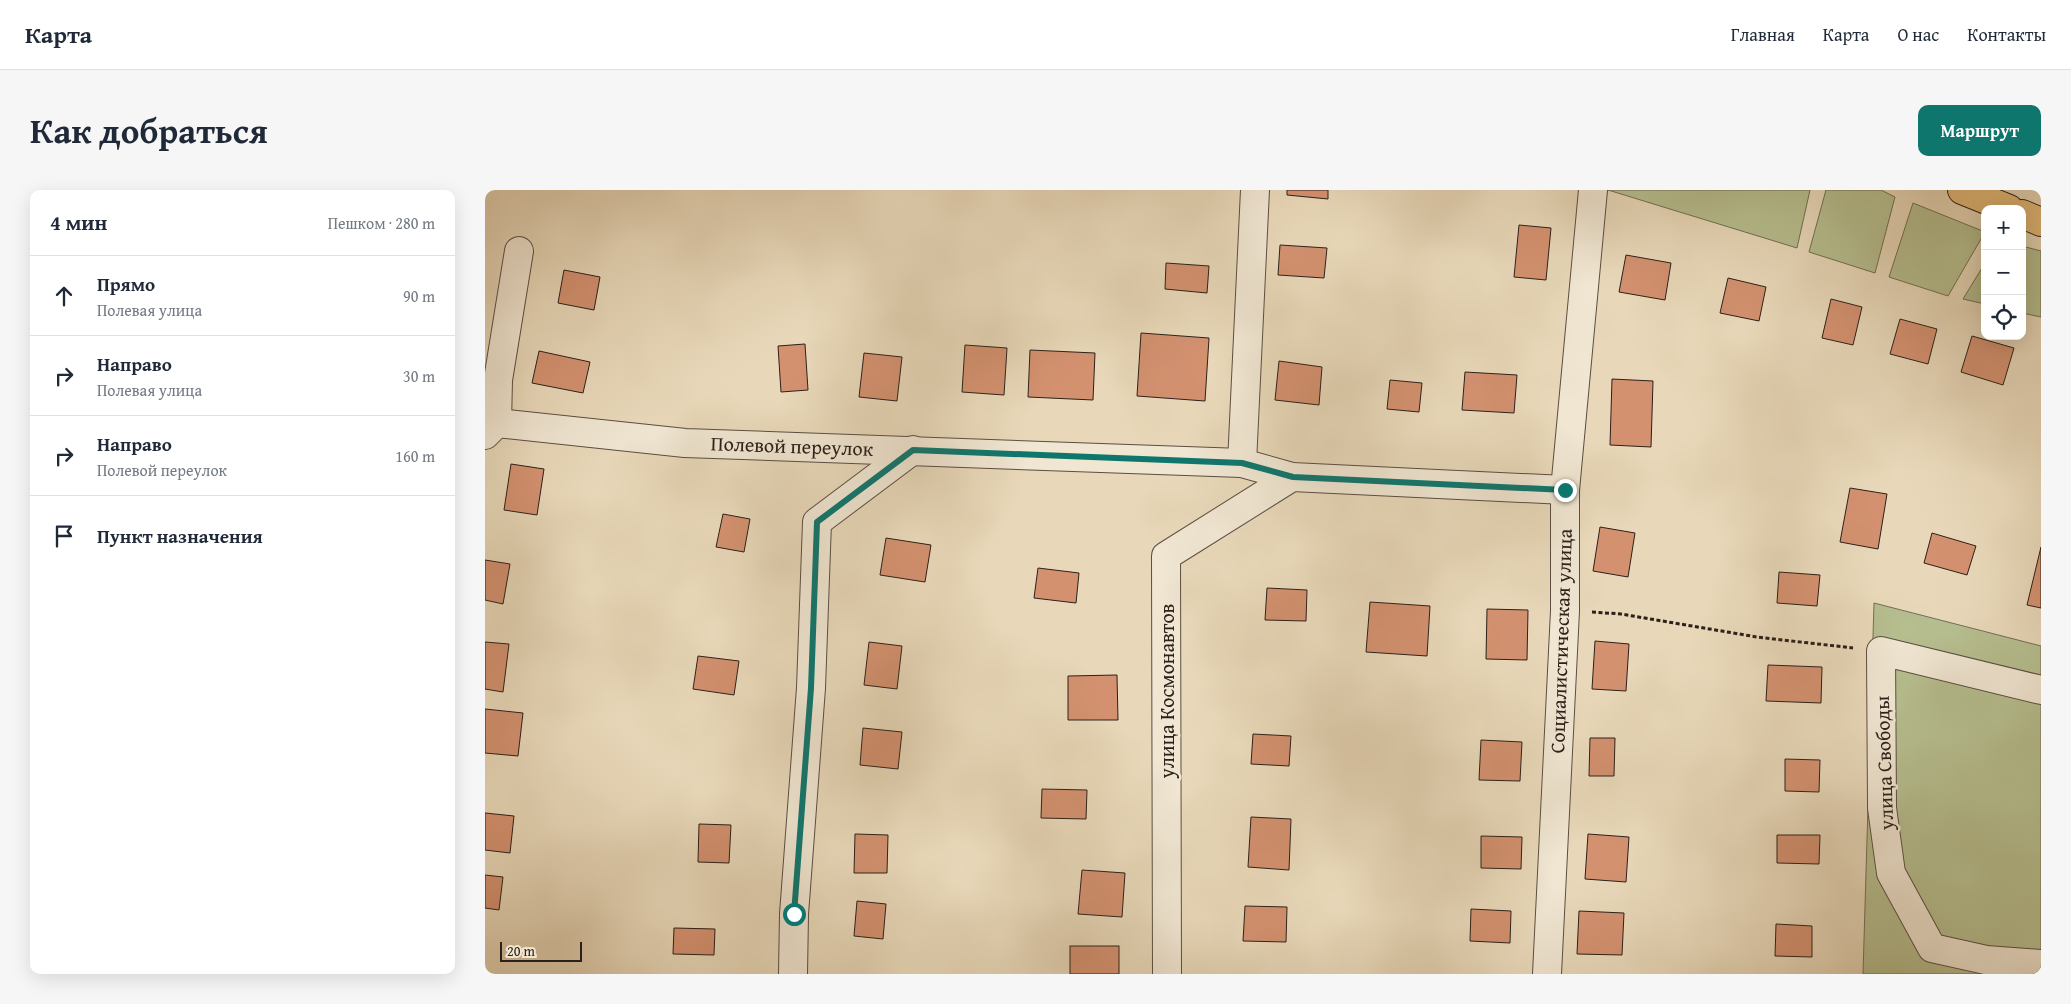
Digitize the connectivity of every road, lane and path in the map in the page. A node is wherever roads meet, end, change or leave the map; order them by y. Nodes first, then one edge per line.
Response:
1 (1255, 190) edge
2 (1593, 190) edge
3 (1962, 190) edge
4 (1999, 205) edge
5 (2026, 216) edge
6 (2041, 222) edge
7 (519, 251) dead end
8 (491, 429) edge
9 (913, 450) junction
10 (1242, 463) junction
11 (1293, 477) junction
12 (1565, 490) junction
13 (1565, 611) junction
14 (1881, 651) junction
15 (2041, 690) edge
16 (2041, 964) edge
17 (793, 974) edge
18 (1167, 974) edge
19 (1547, 974) edge

1 - 10 street
2 - 12 street, Социалистическая улица
3 - 4 main road
5 - 6 main road
7 - 8 street
8 - 9 street, Полевой переулок
9 - 10 street, Полевой переулок
9 - 17 street
10 - 11 street, Полевой переулок
11 - 12 street, Полевой переулок
11 - 18 street, улица Космонавтов
12 - 13 street, Социалистическая улица
13 - 14 path
13 - 19 street, Социалистическая улица
14 - 15 street
14 - 16 street, улица Свободы

